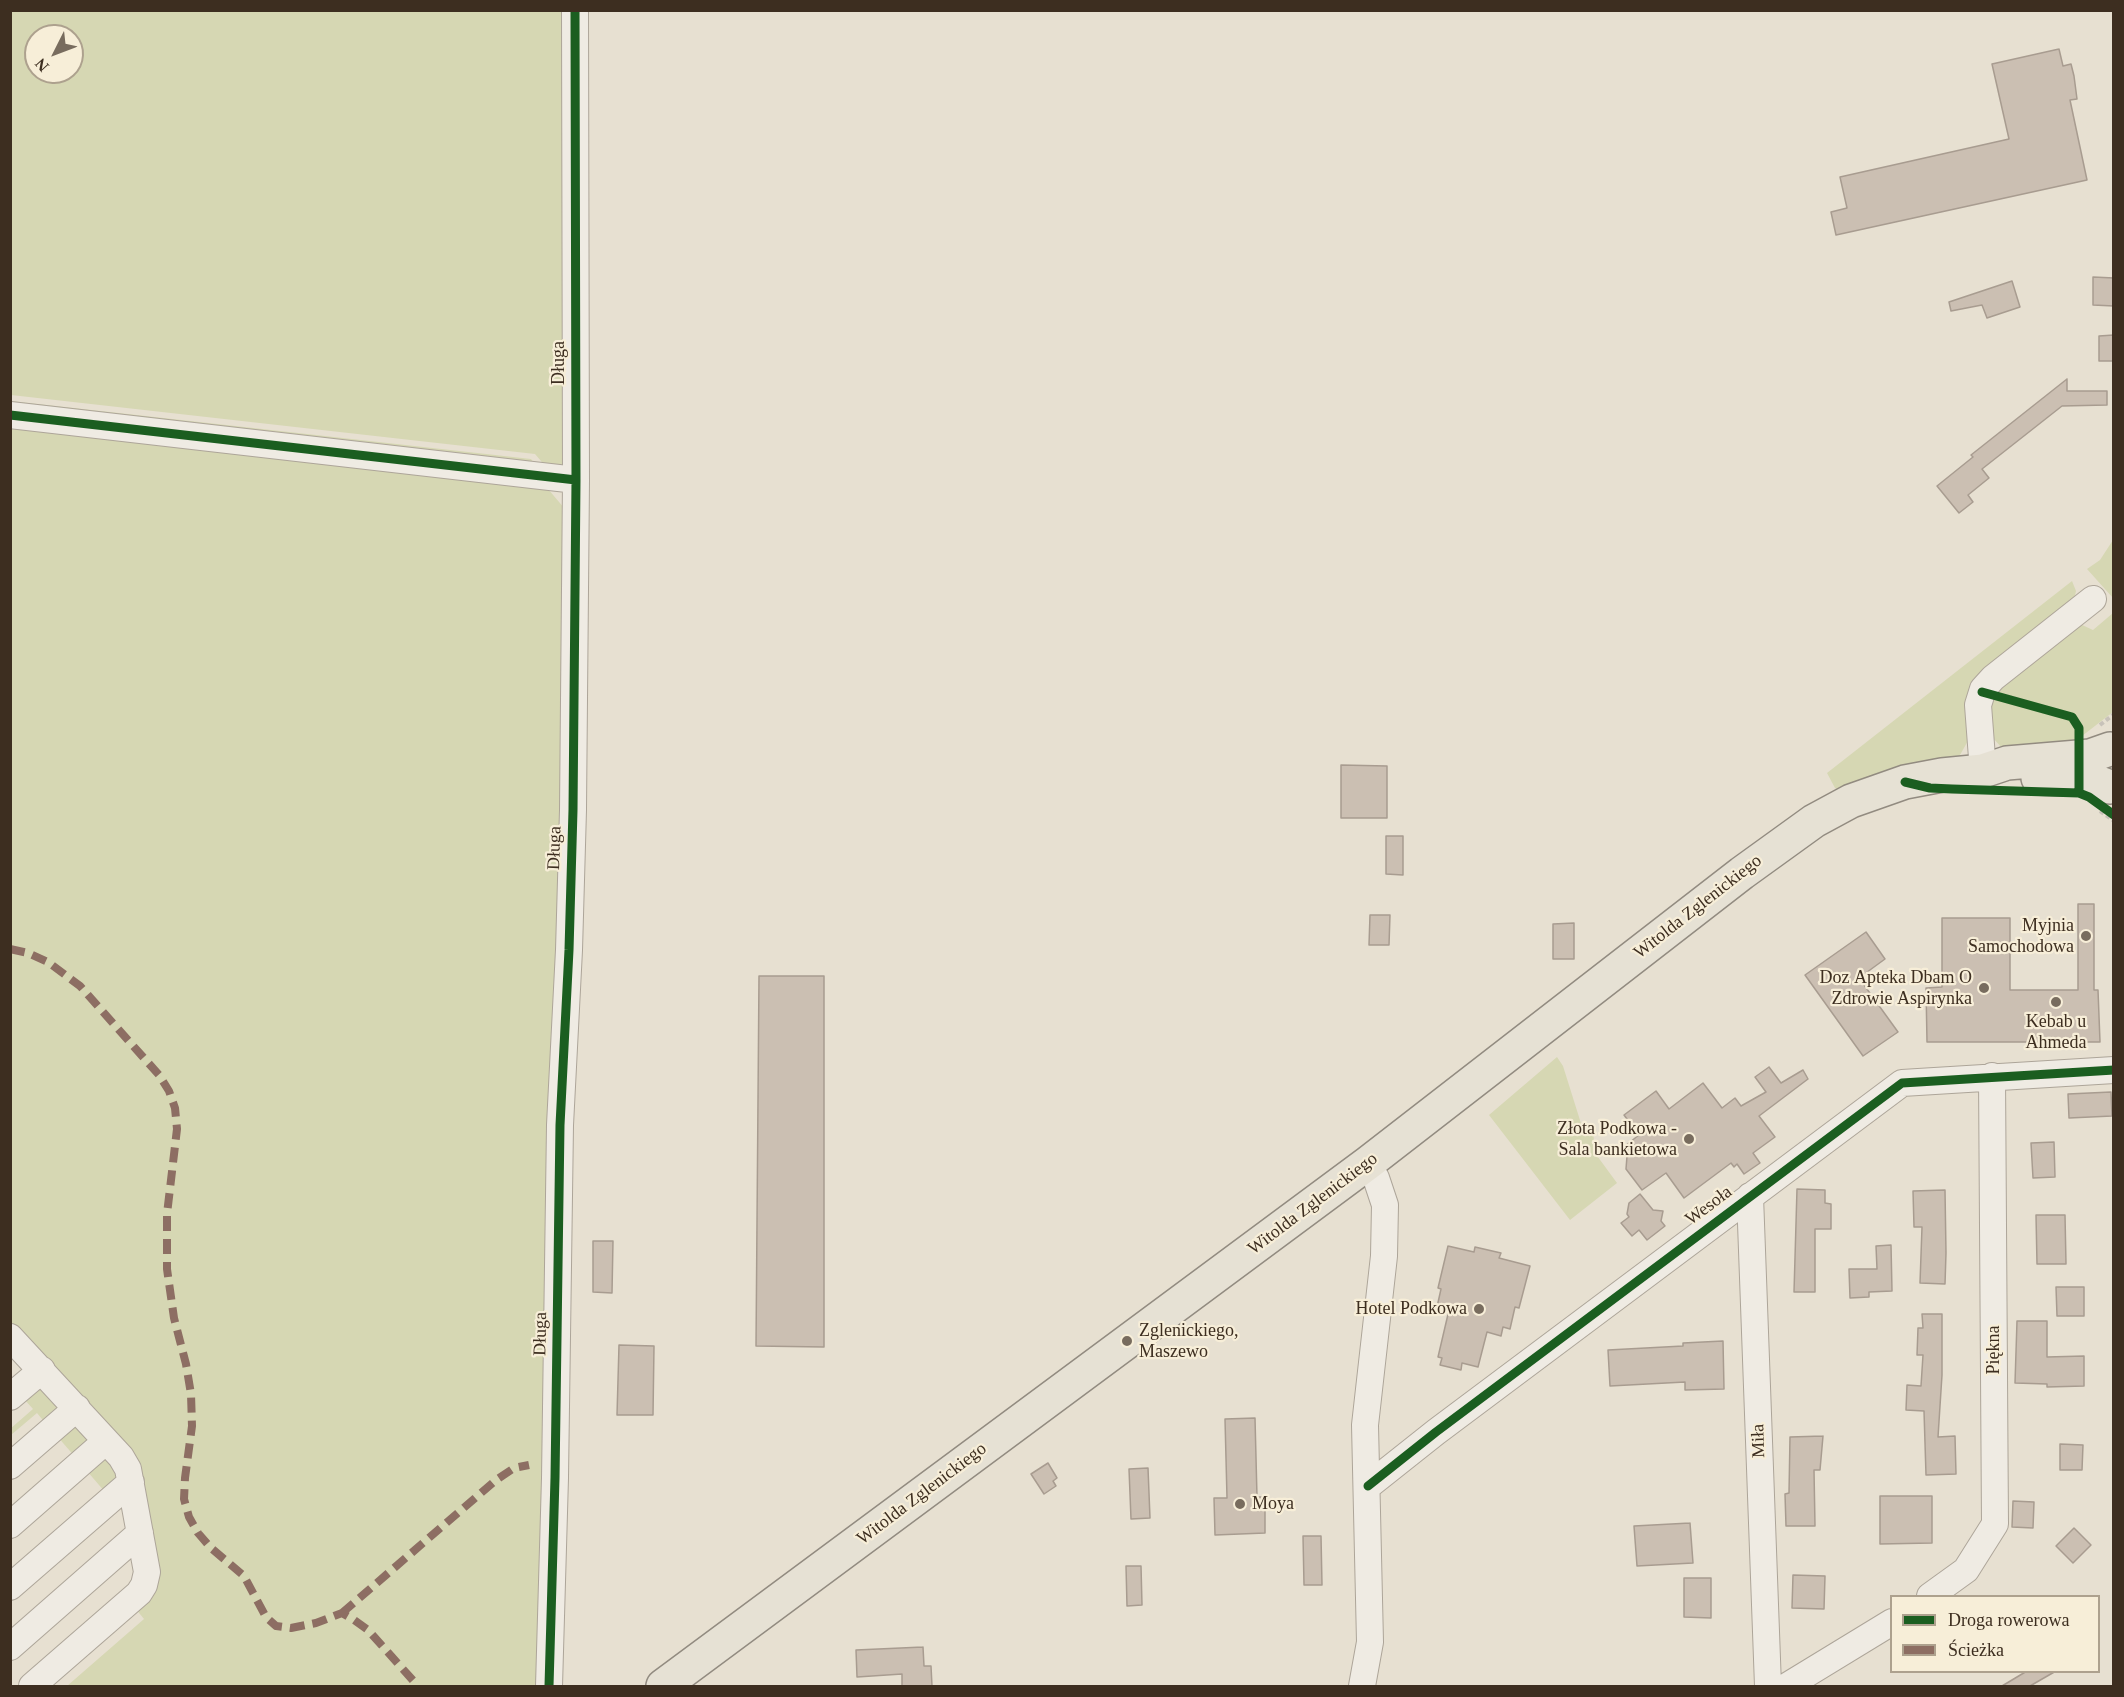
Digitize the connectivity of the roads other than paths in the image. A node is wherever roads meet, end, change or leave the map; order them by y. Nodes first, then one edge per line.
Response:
1 (575, 10) edge
2 (10, 415) edge
3 (576, 480) junction
4 (2093, 598) dead end
5 (2112, 746) edge
6 (1983, 771) junction
7 (2104, 793) edge
8 (2114, 1070) edge
9 (1992, 1076) junction
10 (1368, 1164) junction
11 (1750, 1196) junction
12 (10, 1337) edge
13 (42, 1370) junction
14 (10, 1397) edge
15 (76, 1408) junction
16 (106, 1441) junction
17 (10, 1466) edge
18 (131, 1482) junction
19 (1368, 1486) junction
20 (12, 1521) edge
21 (140, 1533) junction
22 (10, 1587) edge
23 (1931, 1595) edge
24 (1890, 1623) edge
25 (10, 1647) edge
26 (32, 1686) edge
27 (549, 1686) edge
28 (663, 1686) edge
29 (1362, 1686) edge
30 (1768, 1686) edge
31 (1787, 1686) edge

1 - 3 street, Długa
2 - 3 street
3 - 27 street, Długa
4 - 6 street
5 - 6 main road, Witolda Zglenickiego
5 - 7 main road
6 - 7 main road, Witolda Zglenickiego
6 - 10 main road, Witolda Zglenickiego
8 - 9 street, Wesoła
9 - 11 street, Wesoła
9 - 23 street, Piękna
10 - 19 street
10 - 28 main road, Witolda Zglenickiego
11 - 19 street, Wesoła
11 - 30 street, Miła
12 - 13 street
13 - 14 street
13 - 15 street
15 - 16 street
15 - 17 street
16 - 18 street
16 - 20 street
18 - 21 street
18 - 22 street
19 - 29 street
21 - 25 street
21 - 26 street
24 - 31 street

